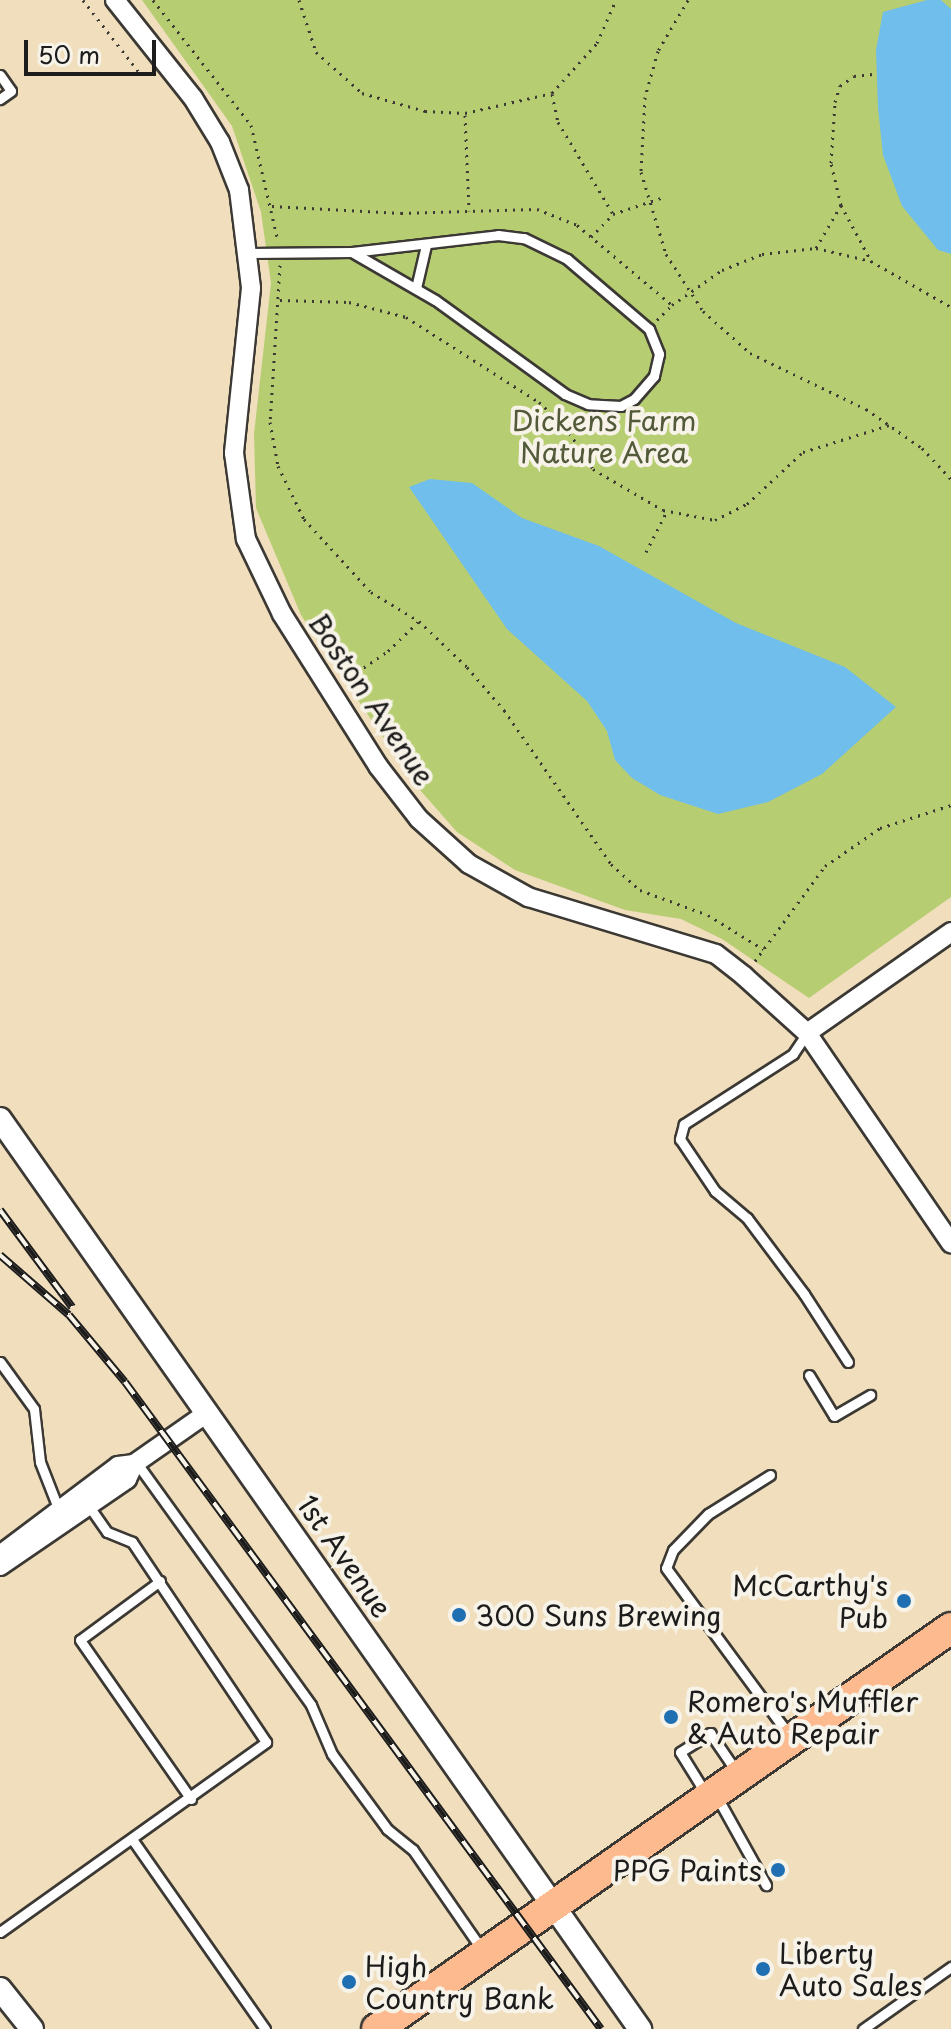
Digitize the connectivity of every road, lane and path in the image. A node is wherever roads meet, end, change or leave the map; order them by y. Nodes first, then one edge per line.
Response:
1 (83, 0) edge
2 (115, 0) edge
3 (153, 0) edge
4 (299, 0) edge
5 (616, 0) edge
6 (688, 0) edge
7 (138, 71) dead end
8 (873, 74) dead end
9 (0, 75) edge
10 (552, 93) junction
11 (0, 99) edge
12 (465, 113) junction
13 (661, 198) dead end
14 (647, 200) junction
15 (841, 205) junction
16 (469, 211) dead end
17 (613, 214) junction
18 (591, 237) dead end
19 (426, 245) junction
20 (816, 248) junction
21 (352, 252) junction
22 (250, 253) junction
23 (279, 254) junction
24 (871, 261) junction
25 (416, 288) junction
26 (689, 292) junction
27 (280, 300) junction
28 (672, 305) dead end
29 (951, 307) edge
30 (649, 329) junction
31 (558, 389) junction
32 (889, 425) junction
33 (565, 426) junction
34 (951, 479) edge
35 (667, 511) junction
36 (646, 552) dead end
37 (419, 621) junction
38 (331, 689) junction
39 (951, 805) edge
40 (951, 932) edge
41 (763, 949) junction
42 (744, 976) junction
43 (807, 1033) junction
44 (0, 1119) edge
45 (951, 1243) edge
46 (0, 1362) edge
47 (848, 1362) dead end
48 (809, 1375) dead end
49 (870, 1395) dead end
50 (207, 1413) junction
51 (135, 1463) junction
52 (770, 1475) dead end
53 (89, 1506) junction
54 (58, 1508) junction
55 (0, 1555) edge
56 (0, 1566) edge
57 (160, 1581) junction
58 (951, 1628) edge
59 (792, 1739) junction
60 (739, 1775) junction
61 (711, 1794) junction
62 (191, 1799) junction
63 (132, 1839) junction
64 (766, 1885) dead end
65 (550, 1906) junction
66 (0, 1932) edge
67 (485, 1954) junction
68 (951, 1967) edge
69 (0, 1989) edge
70 (32, 2029) edge
71 (265, 2029) edge
72 (377, 2029) edge
73 (640, 2029) edge
74 (863, 2029) edge

1 - 7 path
2 - 22 street, Boston Avenue
3 - 23 path
4 - 12 path
5 - 10 path
6 - 14 path
8 - 15 path
9 - 11 lane
10 - 12 path
10 - 17 path
12 - 16 path
13 - 14 path
14 - 17 path
14 - 26 path
15 - 20 path
15 - 24 path
17 - 18 path
19 - 21 lane
19 - 25 lane
19 - 30 lane
20 - 24 path
20 - 26 path
21 - 23 lane
21 - 25 lane
22 - 23 lane
22 - 38 street, Boston Avenue
23 - 27 path
24 - 29 path
25 - 31 lane
26 - 32 path
27 - 33 path
27 - 37 path
28 - 30 path
30 - 31 lane
31 - 33 path
32 - 34 path
32 - 35 path
33 - 35 path
35 - 36 path
37 - 38 path
37 - 41 path
38 - 42 street, Boston Avenue
39 - 41 path
40 - 43 street
41 - 42 path
42 - 43 street, Boston Avenue
43 - 45 street, Boston Avenue
43 - 47 lane
44 - 50 street, 1st Avenue
46 - 54 lane
48 - 49 lane
50 - 51 street
50 - 65 street, 1st Avenue
51 - 53 street
51 - 54 street
51 - 67 lane
52 - 59 lane
53 - 56 street
53 - 57 lane
54 - 55 street
57 - 62 lane
57 - 62 lane
58 - 59 highway
59 - 60 highway
60 - 61 highway
60 - 61 lane
61 - 64 lane
61 - 65 highway
62 - 63 lane
63 - 66 lane
63 - 71 lane
65 - 67 highway
65 - 73 street, 1st Avenue
67 - 72 highway
68 - 74 lane
69 - 70 street

